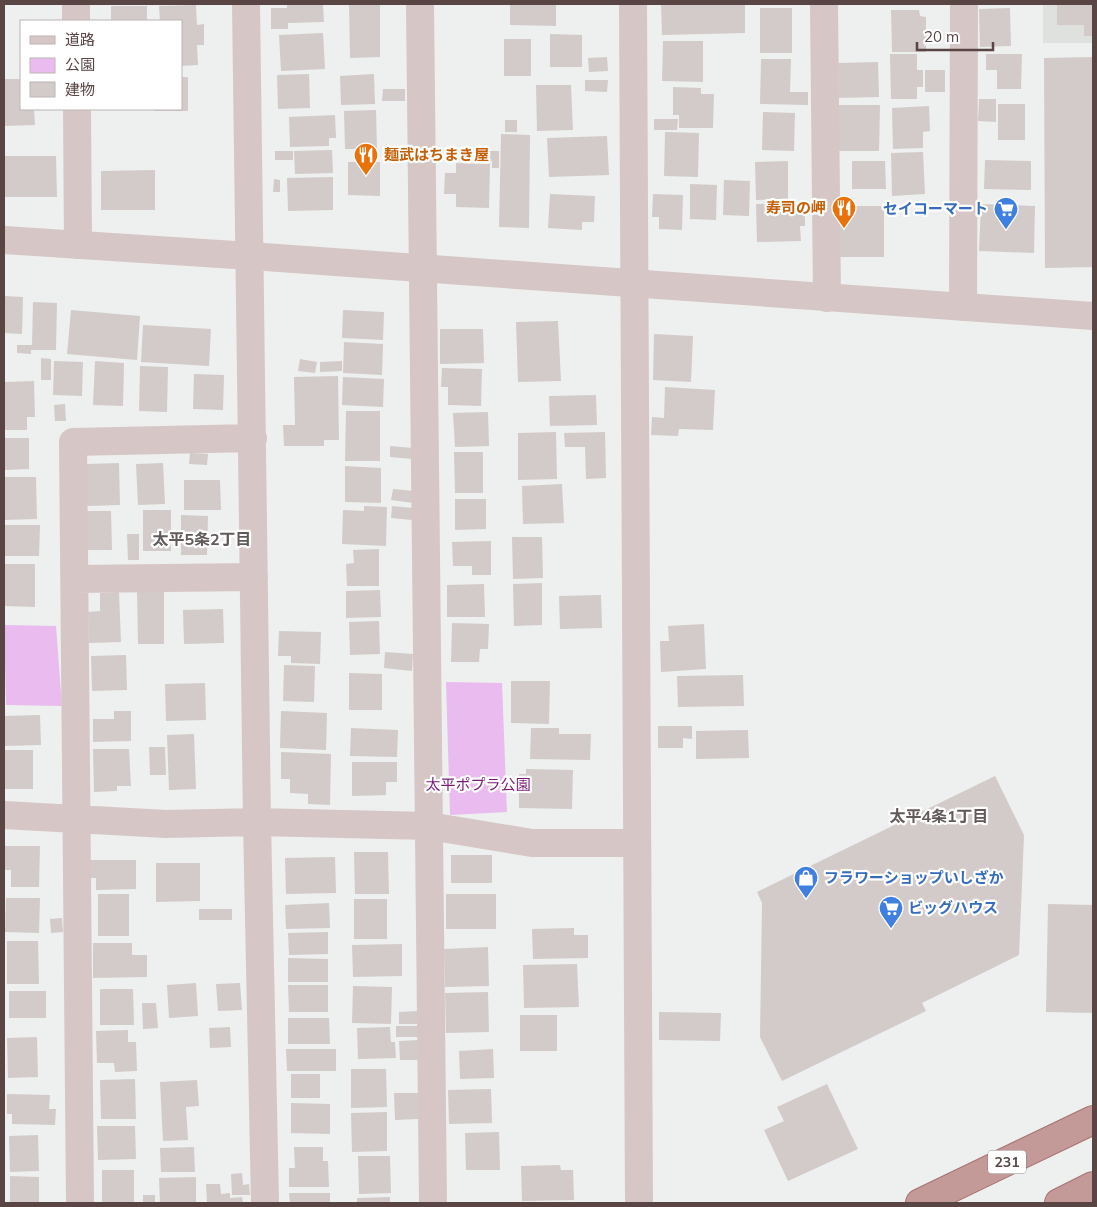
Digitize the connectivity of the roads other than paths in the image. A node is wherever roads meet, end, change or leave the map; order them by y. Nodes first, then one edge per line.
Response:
1 (76, 4) edge
2 (246, 4) edge
3 (420, 4) edge
4 (633, 4) edge
5 (824, 4) edge
6 (964, 4) edge
7 (76, 20) edge
8 (77, 110) edge
9 (4, 240) edge
10 (78, 245) junction
11 (250, 256) junction
12 (425, 269) junction
13 (635, 284) junction
14 (827, 298) junction
15 (963, 307) junction
16 (1093, 316) edge
17 (253, 438) junction
18 (254, 577) junction
19 (75, 579) junction
20 (4, 815) edge
21 (77, 820) junction
22 (257, 822) junction
23 (429, 826) junction
24 (637, 843) junction
25 (1093, 1120) edge
26 (1093, 1186) edge
27 (80, 1203) edge
28 (265, 1203) edge
29 (433, 1203) edge
30 (639, 1203) edge
31 (920, 1203) edge
32 (1059, 1203) edge

1 - 7 street
2 - 11 street
3 - 12 street
4 - 13 street
5 - 14 street
6 - 15 street
8 - 10 street
9 - 10 street
10 - 11 street
11 - 12 street
11 - 17 street
12 - 13 street
12 - 23 street
13 - 14 street
13 - 24 street
14 - 15 street
15 - 16 street
17 - 18 street
17 - 19 street
18 - 19 street
18 - 22 street
19 - 21 street
20 - 21 street
21 - 22 street
21 - 27 street
22 - 23 street
22 - 28 street
23 - 24 street
23 - 29 street
24 - 30 street
25 - 31 highway, 231
26 - 32 highway

